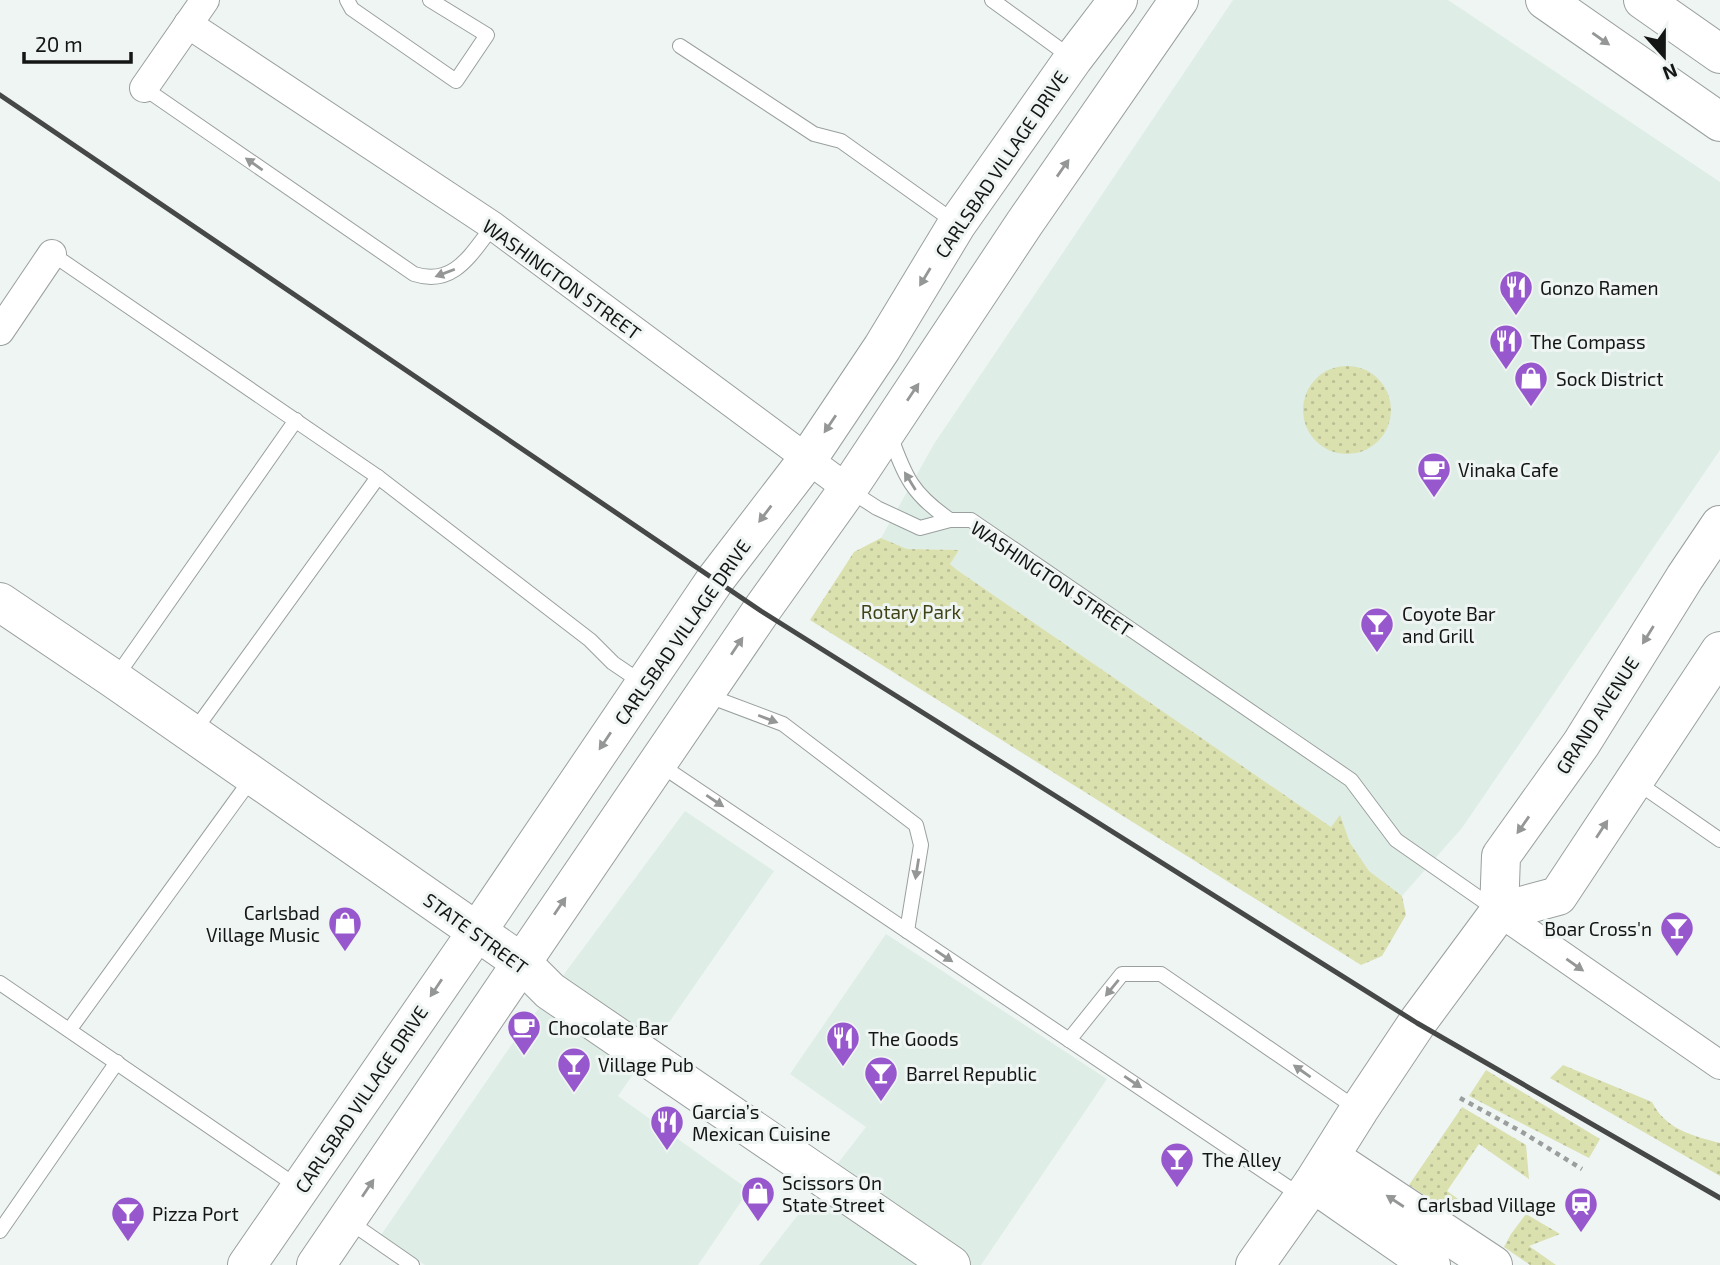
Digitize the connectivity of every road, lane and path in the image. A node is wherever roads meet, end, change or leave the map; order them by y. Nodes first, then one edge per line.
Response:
1 (205, 0) edge
2 (347, 0) edge
3 (430, 0) edge
4 (992, 0) edge
5 (1118, 0) edge
6 (1179, 0) edge
7 (1545, 0) edge
8 (1643, 0) edge
9 (186, 12) edge
10 (680, 46) dead end
11 (1720, 54) edge
12 (1073, 59) junction
13 (144, 88) joint
14 (1720, 122) edge
15 (957, 224) junction
16 (493, 226) junction
17 (52, 254) joint
18 (0, 331) edge
19 (296, 420) junction
20 (888, 429) junction
21 (807, 460) junction
22 (378, 477) junction
23 (848, 489) junction
24 (950, 520) junction
25 (1720, 525) edge
26 (0, 602) edge
27 (1720, 650) edge
28 (114, 679) junction
29 (645, 685) junction
30 (705, 694) junction
31 (192, 734) junction
32 (658, 763) junction
33 (253, 777) junction
34 (1634, 781) junction
35 (1720, 840) edge
36 (1499, 912) junction
37 (907, 931) junction
38 (476, 933) junction
39 (522, 963) junction
40 (0, 983) edge
41 (70, 1029) junction
42 (1069, 1040) junction
43 (117, 1062) junction
44 (1720, 1065) edge
45 (1460, 1098) dead end
46 (1359, 1110) junction
47 (1582, 1169) dead end
48 (1315, 1179) junction
49 (300, 1188) junction
50 (346, 1220) junction
51 (0, 1231) edge
52 (247, 1265) edge
53 (316, 1265) edge
54 (412, 1265) edge
55 (951, 1265) edge
56 (1255, 1265) edge
57 (1431, 1265) edge
58 (1493, 1265) edge

1 - 9 street
2 - 3 lane
4 - 12 lane
5 - 12 main road, CARLSBAD VILLAGE DRIVE
20 -> 6 main road
7 -> 14 main road
8 - 11 main road
9 - 13 street
9 - 16 street, WASHINGTON STREET
10 - 15 lane
12 - 15 main road, CARLSBAD VILLAGE DRIVE
16 -> 13 lane
15 -> 21 main road, CARLSBAD VILLAGE DRIVE
16 - 21 street, WASHINGTON STREET
17 - 18 street
17 - 19 lane
19 - 22 lane
19 - 28 lane
20 - 23 main road
24 -> 20 lane
21 - 23 street, WASHINGTON STREET
21 -> 29 main road, CARLSBAD VILLAGE DRIVE
22 - 29 lane
22 - 31 lane
23 - 24 lane, WASHINGTON STREET
30 -> 23 main road
24 - 36 lane, WASHINGTON STREET
25 -> 36 main road, GRAND AVENUE
26 - 28 main road, STATE STREET
27 - 34 main road
28 - 31 main road, STATE STREET
29 -> 38 main road, CARLSBAD VILLAGE DRIVE
30 - 32 main road
30 -> 37 lane
31 - 33 main road, STATE STREET
32 -> 37 lane
39 -> 32 main road
33 - 38 main road, STATE STREET
33 - 41 lane
34 - 35 lane
36 -> 34 main road
36 -> 44 street, WASHINGTON STREET
36 - 46 main road
37 -> 42 lane
38 - 39 main road, STATE STREET
38 -> 49 main road, CARLSBAD VILLAGE DRIVE
50 -> 39 main road
39 - 55 main road, STATE STREET
40 - 41 lane
41 - 43 lane
46 -> 42 lane
42 -> 48 lane
43 - 49 lane
43 - 51 lane
45 - 47 path
46 - 48 main road
48 - 56 main road
48 - 57 main road
58 -> 48 main road
49 - 52 main road, CARLSBAD VILLAGE DRIVE
50 - 53 main road
50 - 54 lane

